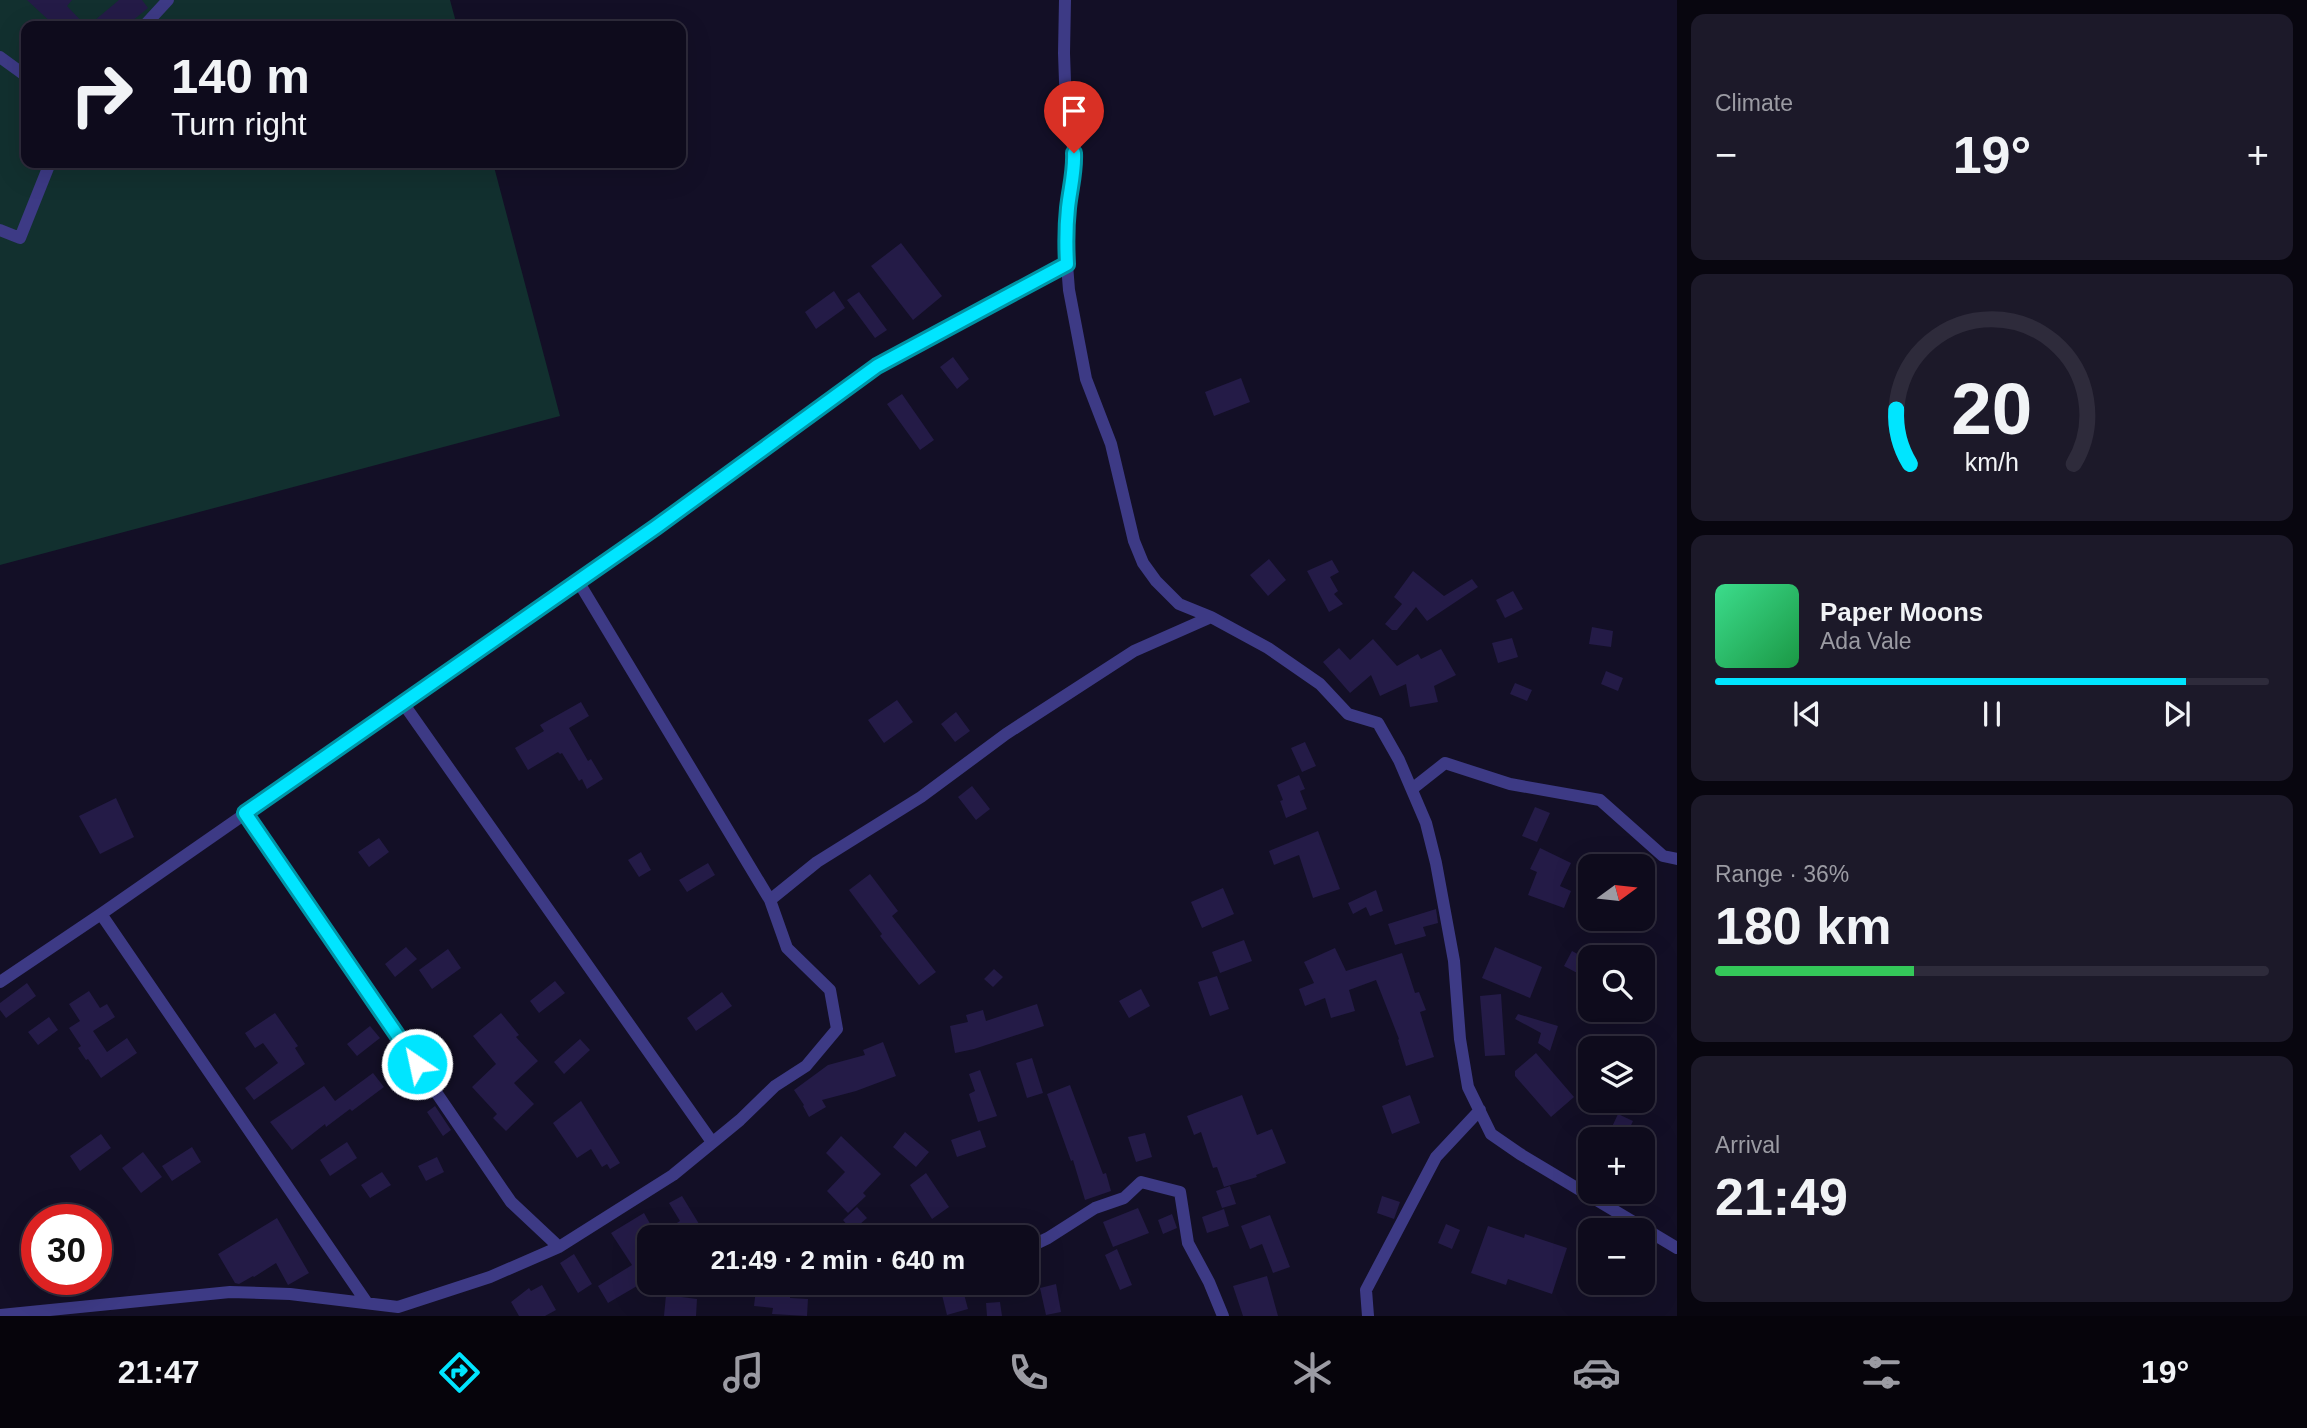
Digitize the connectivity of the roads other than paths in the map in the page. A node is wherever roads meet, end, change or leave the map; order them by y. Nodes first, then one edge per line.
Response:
1 (168, 0) edge
2 (1065, 0) edge
3 (149, 21) edge
4 (0, 57) edge
5 (21, 72) edge
6 (48, 168) edge
7 (0, 230) edge
8 (1067, 264) junction
9 (578, 582) junction
10 (1211, 617) junction
11 (403, 703) junction
12 (1412, 789) junction
13 (245, 813) junction
14 (1677, 859) edge
15 (770, 900) junction
16 (101, 914) junction
17 (0, 982) edge
18 (1480, 1110) junction
19 (712, 1142) junction
20 (1039, 1242) edge
21 (559, 1247) junction
22 (1677, 1248) edge
23 (367, 1304) junction
24 (0, 1315) edge
25 (1223, 1316) edge
26 (1368, 1316) edge

1 - 3 street
2 - 8 street
4 - 5 street
6 - 7 street
8 - 9 street
8 - 10 street
9 - 11 street
9 - 15 street
10 - 12 street
10 - 15 street
11 - 13 street
11 - 19 street
12 - 14 street
12 - 18 street
13 - 16 street
13 - 21 street
15 - 19 street
16 - 17 street
16 - 23 street
18 - 22 street
18 - 26 street
19 - 21 street
20 - 25 street
21 - 23 street
23 - 24 street

